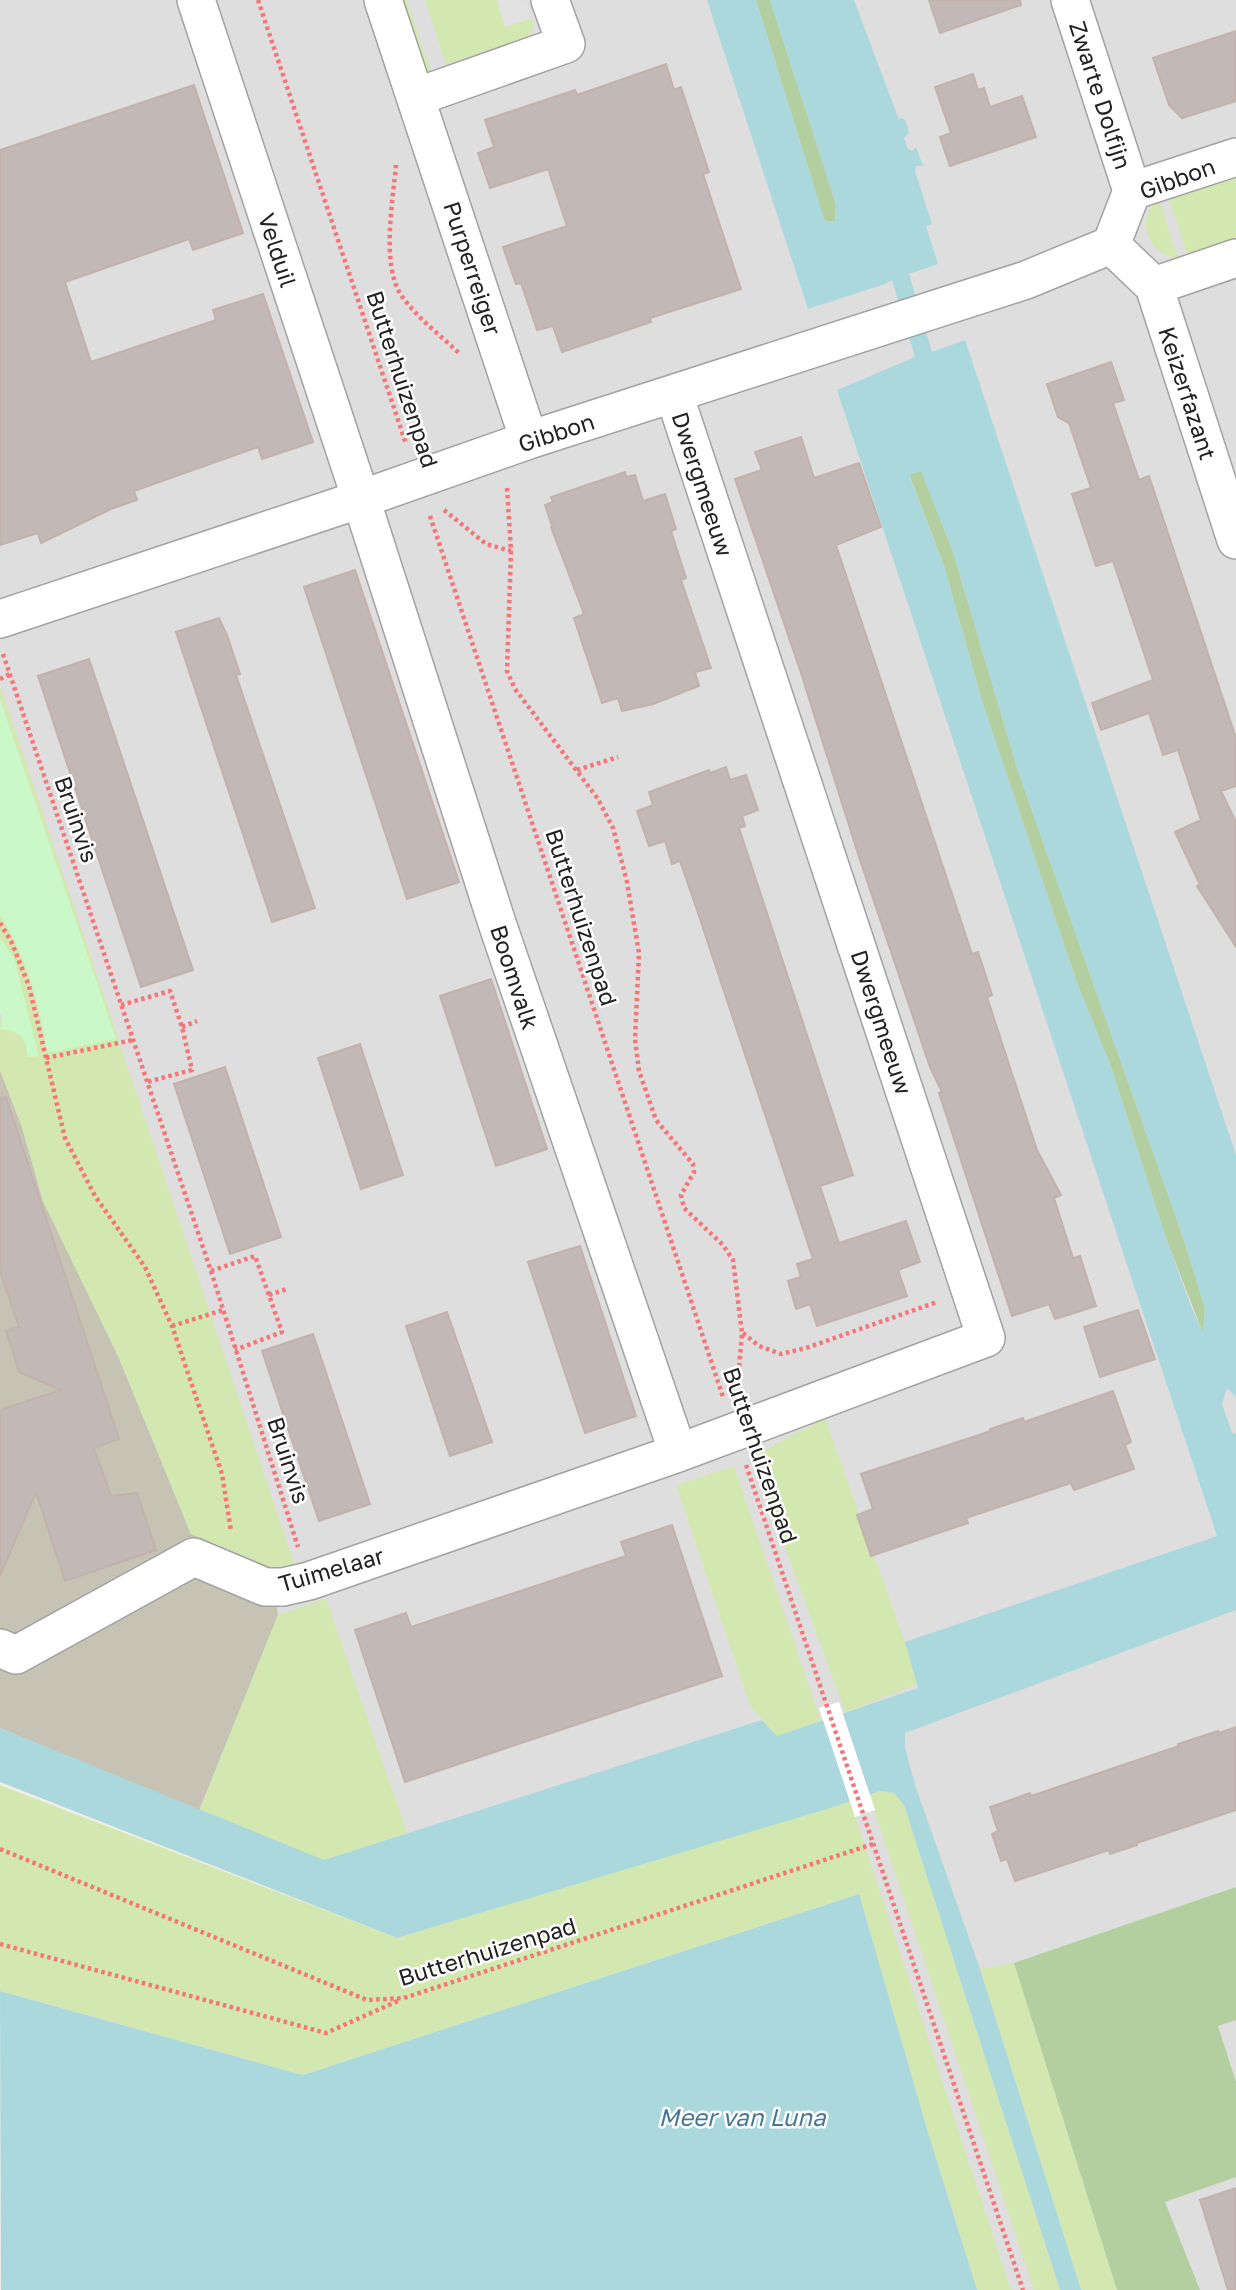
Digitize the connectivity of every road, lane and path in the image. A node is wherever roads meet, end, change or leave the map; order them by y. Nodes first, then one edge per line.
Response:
1 (196, 0) edge
2 (258, 0) edge
3 (383, 0) edge
4 (550, 0) edge
5 (1070, 0) edge
6 (416, 97) junction
7 (1236, 157) edge
8 (396, 162) dead end
9 (1132, 191) junction
10 (1111, 246) junction
11 (1236, 258) edge
12 (1154, 286) junction
13 (469, 362) dead end
14 (674, 394) junction
15 (514, 445) junction
16 (424, 477) junction
17 (361, 499) junction
18 (1236, 540) edge
19 (511, 551) junction
20 (0, 619) edge
21 (0, 645) edge
22 (10, 674) junction
23 (0, 679) edge
24 (618, 757) dead end
25 (577, 770) junction
26 (0, 923) edge
27 (121, 1005) junction
28 (197, 1021) dead end
29 (182, 1027) junction
30 (133, 1040) junction
31 (46, 1058) junction
32 (147, 1082) junction
33 (211, 1271) junction
34 (287, 1289) dead end
35 (971, 1290) junction
36 (269, 1295) junction
37 (223, 1310) junction
38 (172, 1326) junction
39 (742, 1333) junction
40 (235, 1350) junction
41 (734, 1431) junction
42 (678, 1452) junction
43 (230, 1573) junction
44 (309, 1581) junction
45 (0, 1648) edge
46 (873, 1844) junction
47 (0, 1849) edge
48 (0, 1944) edge
49 (404, 1998) junction
50 (1023, 2290) edge

1 - 17 street, Velduil
2 - 16 path, Butterhuizenpad
3 - 6 street, Purperreiger
4 - 6 street
5 - 9 street, Zwarte Dolfijn
6 - 15 street, Purperreiger
7 - 9 street, Gibbon
8 - 13 path
9 - 10 street, Gibbon
10 - 12 street
10 - 14 street, Gibbon
11 - 12 street
12 - 18 street, Keizerfazant
14 - 15 street, Gibbon
14 - 35 street, Dwergmeeuw
15 - 16 street, Gibbon
15 - 19 path
16 - 17 street, Gibbon
16 - 19 path
16 - 41 path, Butterhuizenpad
17 - 20 street, Gibbon
17 - 42 street, Boomvalk
19 - 25 path
21 - 22 path, Bruinvis
22 - 23 path
22 - 27 path, Bruinvis
24 - 25 path
25 - 39 path
26 - 31 path
27 - 29 path
27 - 30 path, Bruinvis
28 - 29 path
29 - 32 path
30 - 31 path
30 - 32 path, Bruinvis
31 - 38 path
32 - 33 path, Bruinvis
33 - 36 path
33 - 37 path, Bruinvis
34 - 36 path
35 - 39 path
35 - 41 street, Dwergmeeuw
36 - 40 path
37 - 38 path
37 - 40 path, Bruinvis
38 - 43 path
39 - 41 path
40 - 44 path, Bruinvis
41 - 42 street, Dwergmeeuw
41 - 46 path, Butterhuizenpad
42 - 44 street, Tuimelaar
43 - 44 street, Tuimelaar
43 - 45 street, Tuimelaar
46 - 49 path, Butterhuizenpad
46 - 50 path, Butterhuizenpad
47 - 49 path, Butterhuizenpad
48 - 49 path

